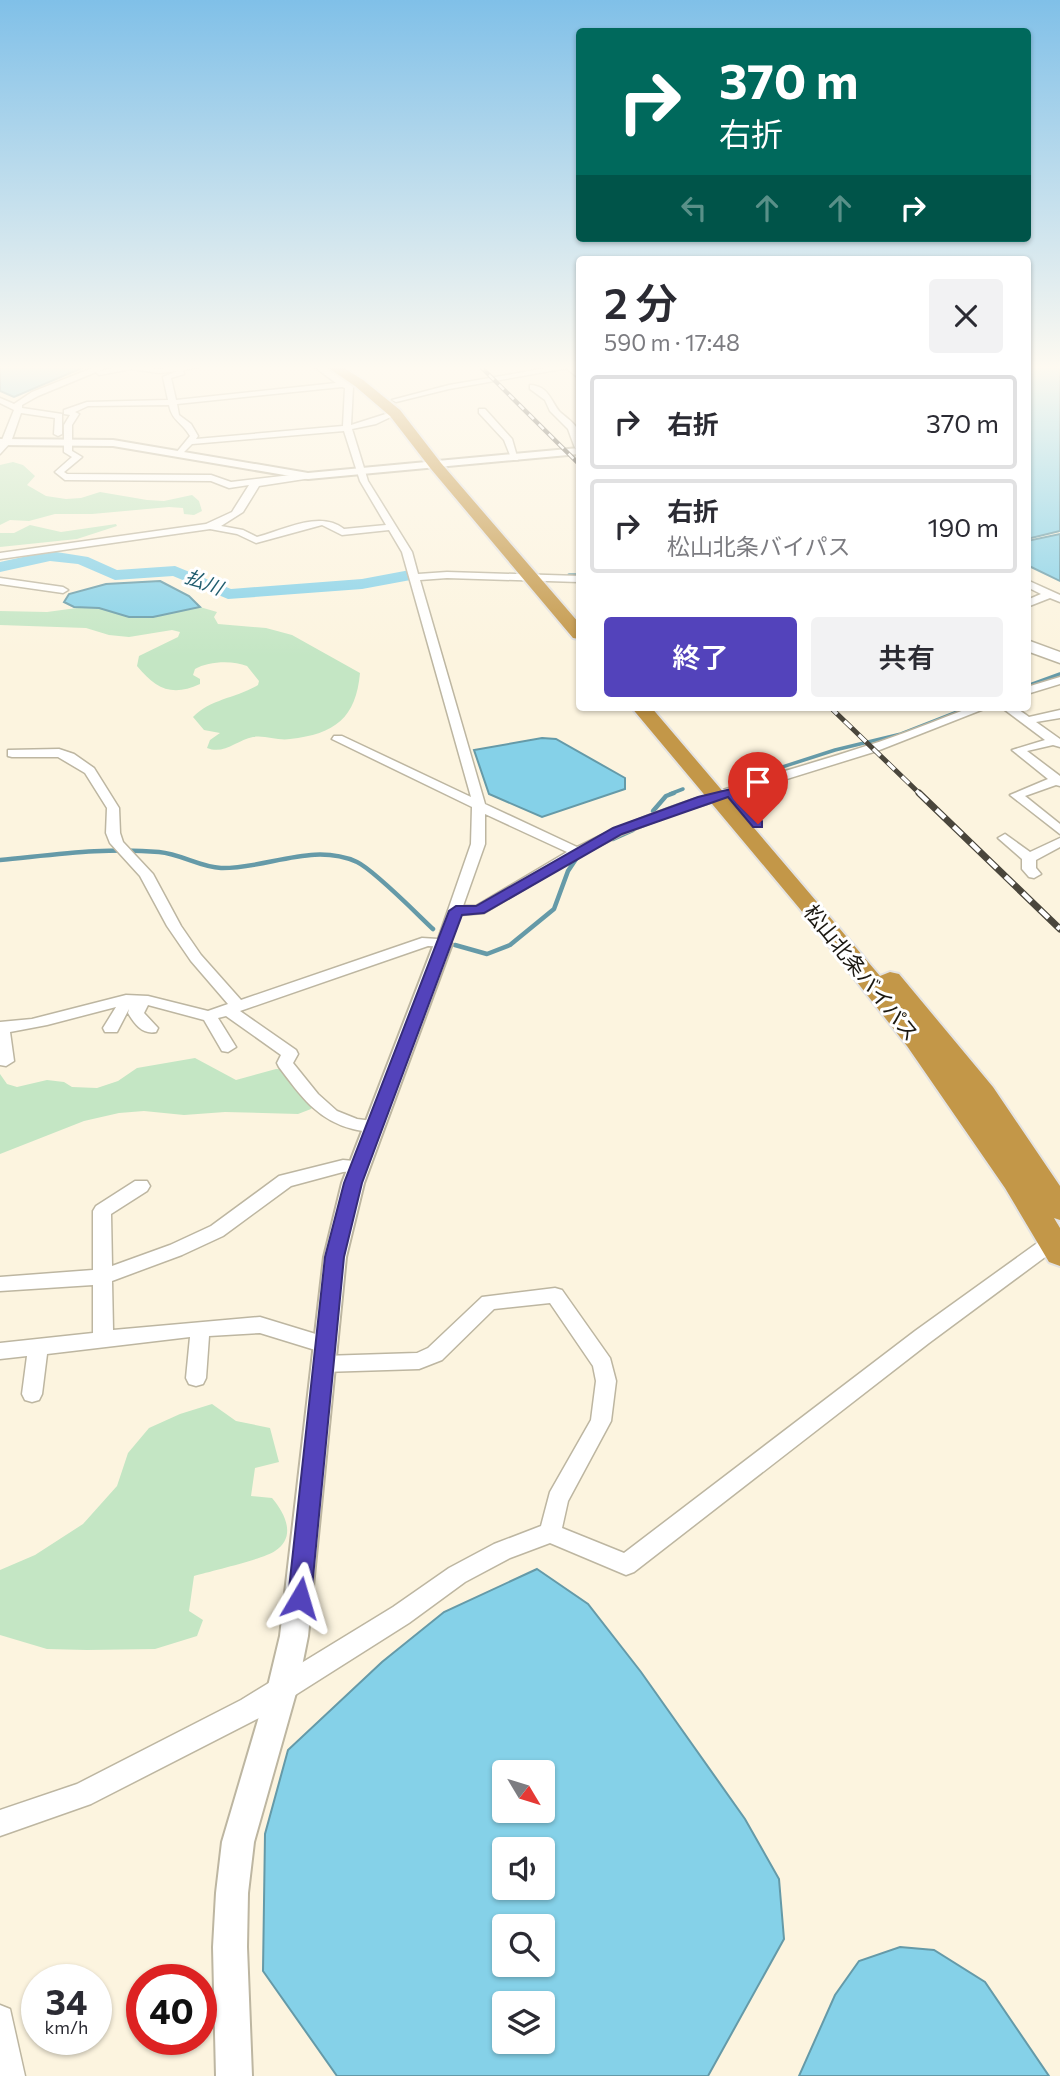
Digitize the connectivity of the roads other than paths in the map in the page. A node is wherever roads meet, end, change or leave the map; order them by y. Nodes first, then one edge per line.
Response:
1 (72, 462) edge
2 (227, 462) edge
3 (358, 462) edge
4 (440, 462) edge
5 (471, 462) edge
6 (443, 465) junction
7 (361, 473) junction
8 (308, 477) junction
9 (259, 482) junction
10 (229, 485) junction
11 (248, 491) junction
12 (212, 526) junction
13 (393, 527) junction
14 (1, 557) edge
15 (414, 577) junction
16 (541, 579) junction
17 (576, 579) edge
18 (0, 581) edge
19 (1031, 585) edge
20 (63, 590) dead end
21 (1055, 597) edge
22 (1031, 603) edge
23 (576, 613) edge
24 (576, 630) edge
25 (1031, 647) edge
26 (1060, 658) edge
27 (1060, 680) edge
28 (1031, 690) edge
29 (645, 711) edge
30 (660, 711) edge
31 (1012, 711) edge
32 (950, 713) edge
33 (1060, 714) edge
34 (1026, 721) junction
35 (338, 738) dead end
36 (1057, 743) edge
37 (12, 753) dead end
38 (1059, 781) edge
39 (724, 795) junction
40 (479, 803) junction
41 (1060, 830) edge
42 (1006, 838) dead end
43 (1060, 842) edge
44 (577, 852) junction
45 (1028, 858) junction
46 (1034, 874) dead end
47 (456, 911) junction
48 (443, 944) junction
49 (133, 1000) junction
50 (233, 1008) junction
51 (209, 1016) junction
52 (1, 1028) edge
53 (111, 1028) dead end
54 (150, 1028) dead end
55 (228, 1047) dead end
56 (6, 1061) dead end
57 (374, 1126) junction
58 (359, 1166) junction
59 (141, 1186) dead end
60 (1060, 1209) edge
61 (1058, 1244) edge
62 (103, 1277) junction
63 (0, 1284) edge
64 (200, 1328) junction
65 (103, 1338) junction
66 (38, 1346) junction
67 (0, 1352) edge
68 (324, 1354) junction
69 (197, 1378) dead end
70 (32, 1394) dead end
71 (550, 1533) junction
72 (283, 1686) junction
73 (0, 1823) edge
74 (0, 2020) edge
75 (11, 2076) edge
76 (234, 2076) edge

1 - 10 street
2 - 8 street
3 - 7 street
4 - 6 highway
5 - 6 street
6 - 7 street
6 - 16 highway
7 - 8 street
7 - 13 street
8 - 9 street
9 - 10 street
9 - 11 street
10 - 11 street
11 - 12 street
12 - 13 street
12 - 14 street
13 - 15 street
15 - 16 street
15 - 40 street
16 - 17 street
16 - 23 highway
16 - 24 highway
18 - 20 street
19 - 21 street
21 - 22 street
25 - 26 main road
27 - 28 street
29 - 39 highway, 松山北条バイパス
30 - 39 highway, 松山北条バイパス
31 - 34 street
32 - 39 street
33 - 34 street
34 - 36 street
35 - 40 street
36 - 38 street
37 - 50 street
38 - 41 street
39 - 44 street
39 - 60 highway, 松山北条バイパス
39 - 61 highway, 松山北条バイパス
40 - 44 street
40 - 47 street
42 - 45 street
43 - 45 street
44 - 47 street
45 - 46 street
47 - 48 street
48 - 50 street
48 - 57 street
49 - 51 street
49 - 52 street
49 - 53 street
49 - 54 street
50 - 51 street
50 - 57 street
51 - 55 street
52 - 56 street
57 - 58 street
58 - 62 street
58 - 68 street
59 - 62 street
61 - 71 street
62 - 63 street
62 - 65 street
64 - 65 street
64 - 68 street
64 - 69 street
65 - 66 street
66 - 67 street
66 - 70 street
68 - 71 street
68 - 72 street
71 - 72 street
72 - 73 street
72 - 76 street
74 - 75 street

